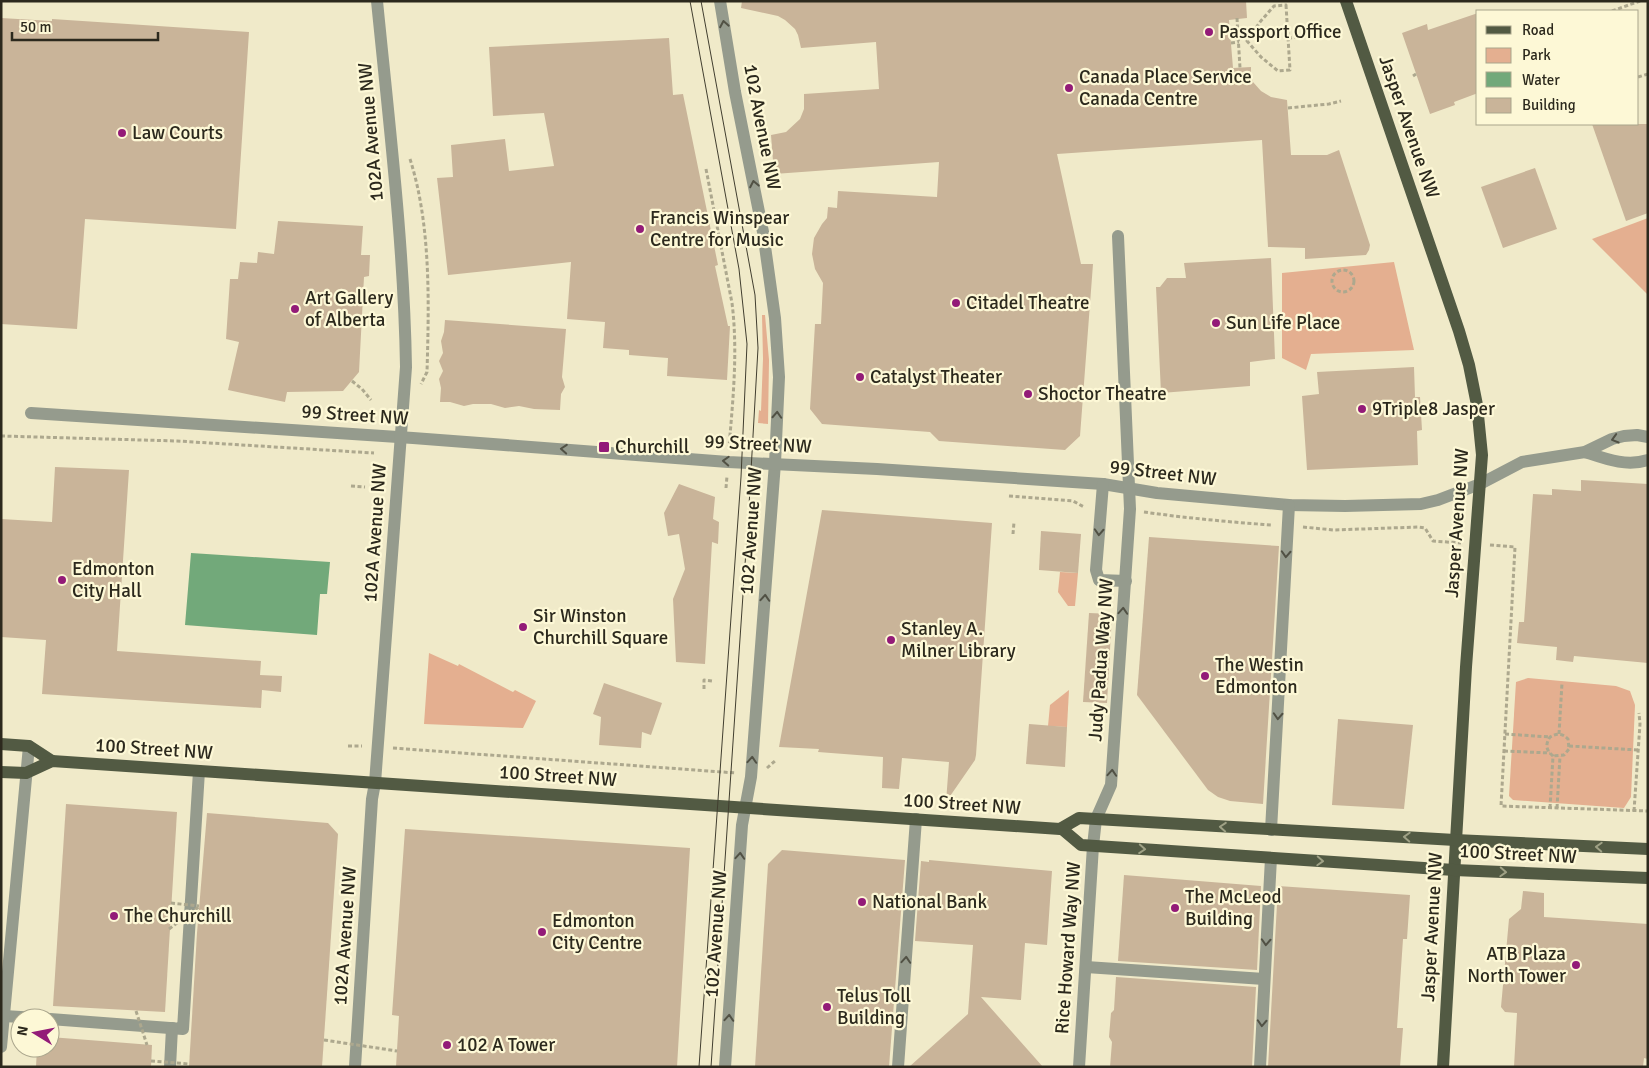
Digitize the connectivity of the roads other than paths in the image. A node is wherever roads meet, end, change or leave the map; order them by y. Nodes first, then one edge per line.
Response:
1 (377, 1) edge
2 (720, 1) edge
3 (1346, 1) edge
4 (1118, 236) dead end
5 (31, 413) dead end
6 (401, 437) junction
7 (1648, 438) edge
8 (1585, 452) junction
9 (1648, 460) edge
10 (775, 463) junction
11 (1103, 484) junction
12 (1480, 484) junction
13 (1129, 488) junction
14 (1289, 505) junction
15 (1126, 581) junction
16 (1, 744) edge
17 (29, 746) junction
18 (52, 761) junction
19 (199, 771) junction
20 (1, 772) edge
21 (26, 773) junction
22 (376, 783) junction
23 (745, 808) junction
24 (1096, 819) junction
25 (916, 820) junction
26 (1062, 829) junction
27 (1272, 830) junction
28 (1094, 832) joint
29 (1455, 840) junction
30 (1093, 846) junction
31 (1648, 849) edge
32 (1271, 858) junction
33 (1454, 870) junction
34 (1648, 878) edge
35 (1086, 967) junction
36 (1264, 979) junction
37 (4, 1016) junction
38 (10, 1016) edge
39 (60, 1020) edge
40 (172, 1028) junction
41 (1, 1047) edge
42 (170, 1067) edge
43 (355, 1067) edge
44 (725, 1067) edge
45 (898, 1067) edge
46 (1079, 1067) edge
47 (1260, 1067) edge
48 (1443, 1067) edge

1 - 6 street, 102A Avenue NW
10 -> 2 street, 102 Avenue NW
3 - 12 main road, Jasper Avenue NW
4 - 13 street, Judy Padua Way NW
5 - 6 street, 99 Street NW
10 -> 6 street, 99 Street NW
6 - 22 street, 102A Avenue NW
7 -> 8 street
8 - 9 street
8 - 12 street, 99 Street NW
10 - 11 street, 99 Street NW
23 -> 10 street, 102 Avenue NW
11 - 13 street, 99 Street NW
11 -> 15 street
12 - 14 street, 99 Street NW
12 - 29 main road, Jasper Avenue NW
13 - 14 street, 99 Street NW
13 - 15 street, Judy Padua Way NW
14 -> 27 street
24 -> 15 street, Judy Padua Way NW
16 - 17 main road, 100 Street NW
17 - 18 main road, 100 Street NW
17 - 21 street
18 - 19 main road, 100 Street NW
18 - 21 main road, 100 Street NW
19 - 22 main road, 100 Street NW
19 - 40 street
20 - 21 main road, 100 Street NW
21 - 37 street
22 - 23 main road, 100 Street NW
22 - 43 street, 102A Avenue NW
23 - 25 main road, 100 Street NW
44 -> 23 street, 102 Avenue NW
24 - 26 main road, 100 Street NW
27 -> 24 main road, 100 Street NW
24 - 28 street, Judy Padua Way NW
25 - 26 main road, 100 Street NW
45 -> 25 street
26 - 30 main road, 100 Street NW
29 -> 27 main road, 100 Street NW
28 - 30 street, Rice Howard Way NW
31 -> 29 main road, 100 Street NW
29 - 33 main road, Jasper Avenue NW
30 -> 32 main road, 100 Street NW
30 - 35 street, Rice Howard Way NW
32 -> 33 main road, 100 Street NW
32 -> 36 street
33 -> 34 main road, 100 Street NW
33 - 48 main road, Jasper Avenue NW
35 - 36 street
35 - 46 street, Rice Howard Way NW
36 -> 47 street
37 - 38 street
37 - 41 street
39 - 40 street
40 - 42 street

